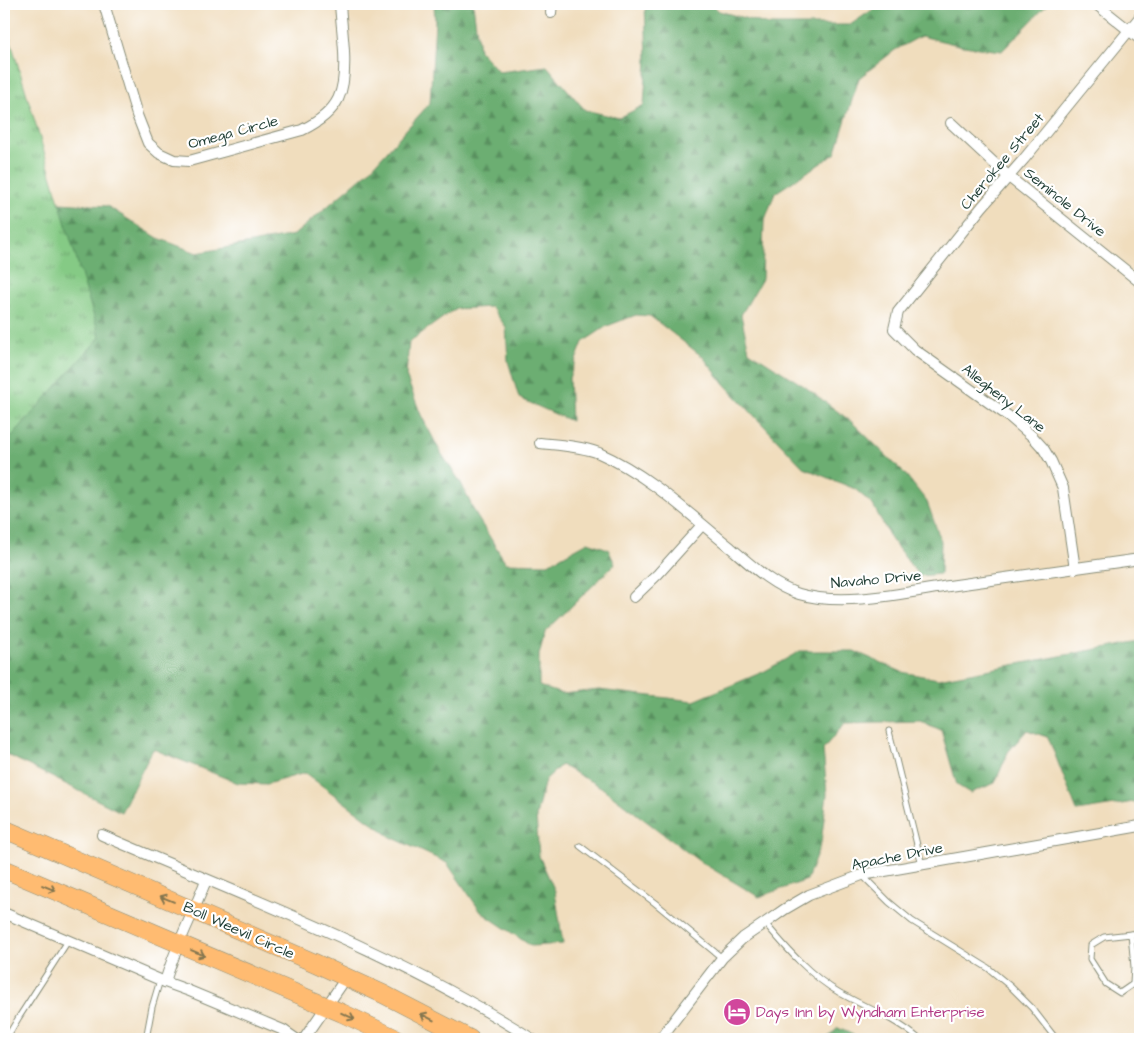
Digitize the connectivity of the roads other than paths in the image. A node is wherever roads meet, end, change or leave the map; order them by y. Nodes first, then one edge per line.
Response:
1 (104, 4) edge
2 (340, 4) edge
3 (1096, 4) edge
4 (1140, 17) edge
5 (1129, 30) junction
6 (1140, 39) edge
7 (951, 123) dead end
8 (1009, 177) junction
9 (1140, 282) edge
10 (894, 330) joint
11 (540, 443) dead end
12 (702, 525) junction
13 (1140, 559) edge
14 (1075, 568) junction
15 (634, 597) dead end
16 (888, 731) dead end
17 (1140, 826) edge
18 (4, 830) edge
19 (102, 835) dead end
20 (580, 846) dead end
21 (922, 866) junction
22 (4, 869) edge
23 (862, 875) junction
24 (206, 880) junction
25 (194, 911) junction
26 (4, 913) edge
27 (765, 923) junction
28 (1140, 933) edge
29 (1131, 934) junction
30 (68, 940) junction
31 (177, 944) junction
32 (722, 958) junction
33 (346, 978) junction
34 (163, 981) junction
35 (327, 1006) junction
36 (6, 1039) edge
37 (146, 1039) edge
38 (296, 1039) edge
39 (304, 1039) edge
40 (397, 1039) edge
41 (470, 1039) edge
42 (532, 1039) edge
43 (660, 1039) edge
44 (920, 1039) edge
45 (1056, 1039) edge

1 - 2 street, Omega Circle
3 - 5 street
4 - 5 street, Cherokee Street
5 - 6 street
5 - 8 street, Cherokee Street
7 - 8 street, Seminole Drive
8 - 9 street, Seminole Drive
8 - 10 street, Cherokee Street
10 - 14 street, Allegheny Lane
11 - 12 street, Navaho Drive
12 - 14 street, Navaho Drive
12 - 15 street
13 - 14 street, Navaho Drive
16 - 21 lane
17 - 21 street, Apache Drive
25 -> 18 highway, Boll Weevil Circle
19 - 24 street
20 - 32 lane
21 - 23 street, Apache Drive
22 -> 31 highway
23 - 27 street, Apache Drive
23 - 45 lane
24 - 25 street
24 - 42 street
25 - 31 street
25 - 33 highway, Boll Weevil Circle
26 - 30 street
27 - 32 street, Apache Drive
27 - 44 lane
28 - 29 lane
29 - 29 lane
30 - 34 street
30 - 36 lane
31 - 34 street
31 -> 35 highway
32 - 43 street, Apache Drive
33 - 35 street
41 -> 33 highway, Boll Weevil Circle
34 - 37 lane
34 - 38 street
35 - 39 street
35 -> 40 highway

